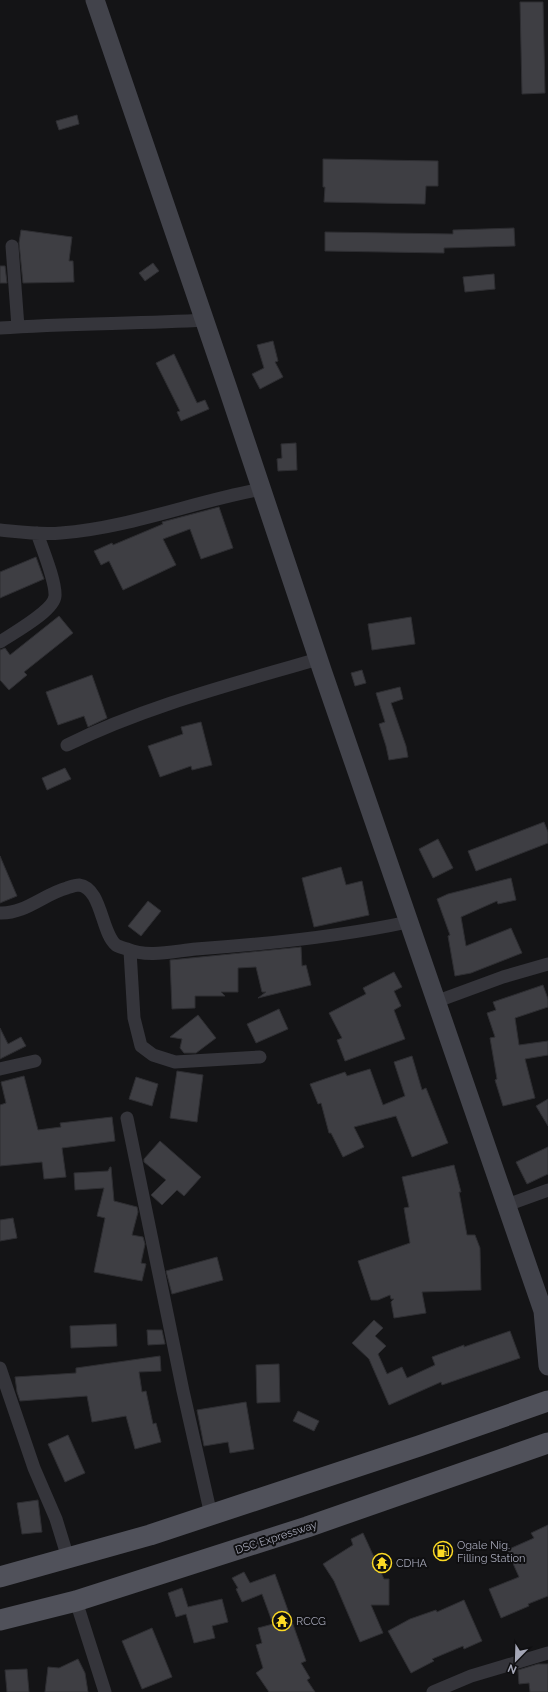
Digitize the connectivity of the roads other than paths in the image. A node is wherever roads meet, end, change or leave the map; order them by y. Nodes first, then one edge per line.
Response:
1 (95, 0) edge
2 (12, 246) dead end
3 (205, 320) junction
4 (18, 327) junction
5 (0, 328) edge
6 (262, 489) junction
7 (0, 530) edge
8 (38, 533) junction
9 (0, 642) edge
10 (318, 659) junction
11 (67, 745) dead end
12 (0, 913) edge
13 (408, 922) junction
14 (130, 951) junction
15 (548, 964) edge
16 (436, 1002) junction
17 (260, 1057) dead end
18 (35, 1061) dead end
19 (0, 1070) edge
20 (126, 1118) dead end
21 (548, 1190) edge
22 (507, 1205) junction
23 (545, 1315) edge
24 (548, 1366) edge
25 (0, 1368) edge
26 (548, 1401) edge
27 (548, 1443) edge
28 (508, 1457) junction
29 (548, 1459) edge
30 (211, 1515) junction
31 (68, 1558) junction
32 (0, 1577) edge
33 (76, 1601) junction
34 (0, 1620) edge
35 (548, 1653) edge
36 (105, 1692) edge
37 (433, 1692) edge

1 - 3 main road
2 - 4 street
3 - 4 street
3 - 6 main road
4 - 5 street
6 - 8 street
6 - 10 main road
7 - 8 street
8 - 9 street
10 - 11 street
10 - 13 main road
12 - 14 street
13 - 14 street
13 - 16 main road
14 - 17 street
15 - 16 street
16 - 22 main road
18 - 19 street
20 - 30 street
21 - 22 street
22 - 23 main road
23 - 24 main road
25 - 31 street
26 - 30 main road
27 - 28 main road, DSC Expressway
28 - 29 main road
28 - 33 main road, DSC Expressway
30 - 31 main road
31 - 32 main road
33 - 34 main road, DSC Expressway
33 - 36 street
35 - 37 street

